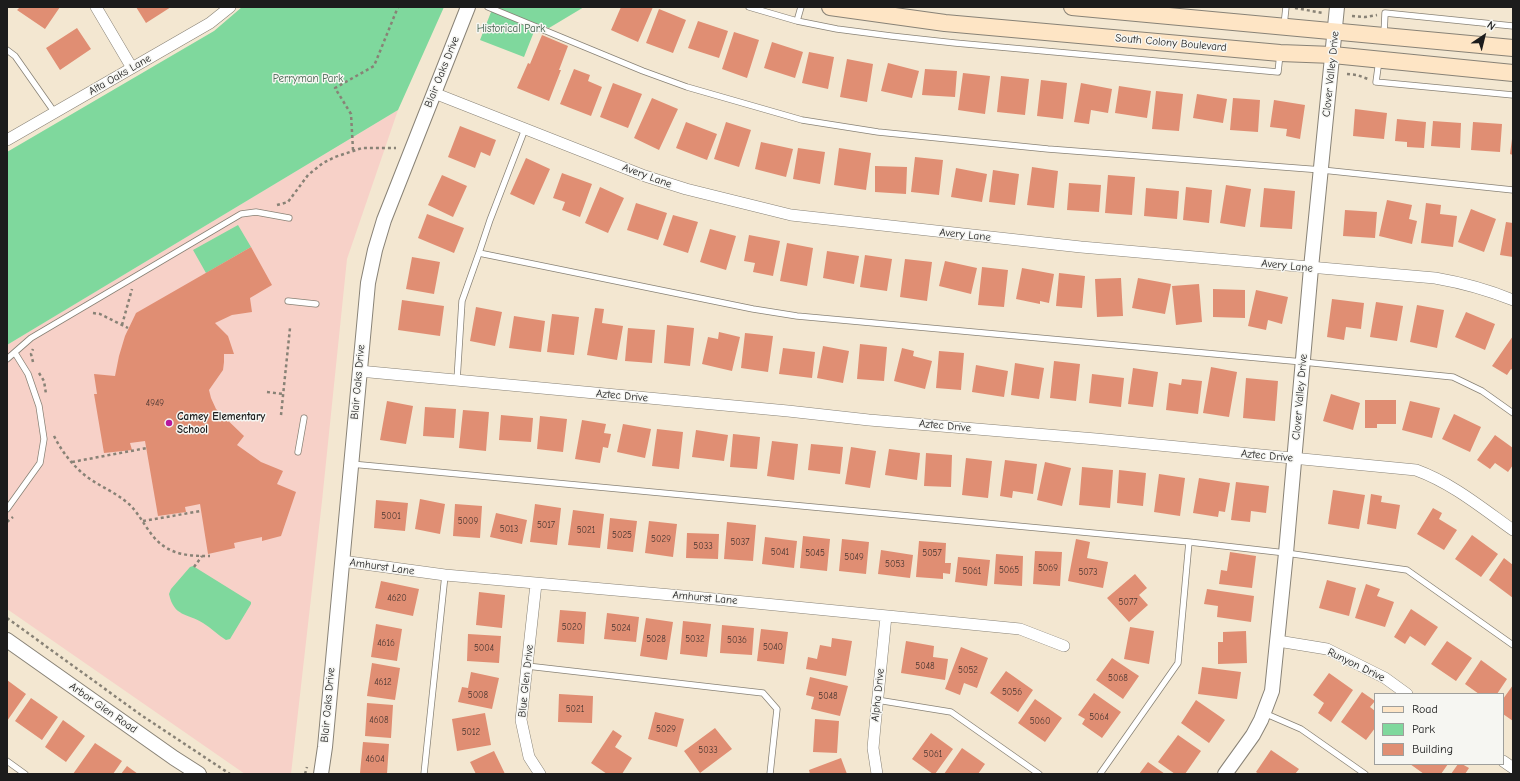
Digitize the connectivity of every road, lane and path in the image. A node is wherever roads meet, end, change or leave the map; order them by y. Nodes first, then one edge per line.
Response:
1 (96, 7) edge
2 (230, 7) edge
3 (398, 7) edge
4 (468, 7) edge
5 (488, 7) edge
6 (749, 7) edge
7 (801, 7) edge
8 (830, 7) edge
9 (1072, 7) edge
10 (1286, 7) edge
11 (1291, 7) edge
12 (1332, 10) edge
13 (1385, 13) junction
14 (1352, 16) dead end
15 (797, 21) junction
16 (1284, 26) junction
17 (1513, 26) edge
18 (1335, 30) junction
19 (1384, 35) junction
20 (1513, 48) edge
21 (7, 50) edge
22 (1280, 53) junction
23 (1333, 55) junction
24 (1379, 60) junction
25 (132, 68) junction
26 (1513, 73) edge
27 (1347, 74) dead end
28 (1376, 82) junction
29 (434, 93) junction
30 (1513, 95) edge
31 (54, 113) junction
32 (525, 129) junction
33 (7, 140) edge
34 (396, 148) dead end
35 (353, 150) junction
36 (1322, 170) junction
37 (1513, 190) edge
38 (274, 206) dead end
39 (289, 218) dead end
40 (480, 253) junction
41 (1311, 268) junction
42 (126, 293) dead end
43 (1513, 300) edge
44 (288, 301) dead end
45 (316, 304) dead end
46 (100, 309) dead end
47 (93, 313) junction
48 (86, 317) dead end
49 (122, 325) junction
50 (128, 328) dead end
51 (290, 328) dead end
52 (39, 344) dead end
53 (15, 353) junction
54 (7, 359) edge
55 (1303, 362) junction
56 (360, 371) junction
57 (457, 380) junction
58 (267, 392) dead end
59 (283, 394) junction
60 (47, 397) dead end
61 (1513, 413) edge
62 (281, 415) dead end
63 (304, 418) dead end
64 (53, 441) dead end
65 (147, 448) dead end
66 (298, 452) dead end
67 (1295, 459) junction
68 (72, 462) junction
69 (350, 464) junction
70 (7, 509) edge
71 (201, 511) dead end
72 (16, 514) dead end
73 (143, 521) junction
74 (7, 522) edge
75 (1513, 530) edge
76 (1189, 542) junction
77 (1286, 553) junction
78 (202, 556) junction
79 (210, 556) dead end
80 (342, 561) junction
81 (194, 567) dead end
82 (445, 575) junction
83 (536, 584) junction
84 (886, 616) junction
85 (7, 618) edge
86 (7, 640) edge
87 (1278, 640) junction
88 (1513, 645) edge
89 (1064, 646) dead end
90 (527, 666) junction
91 (1406, 693) edge
92 (877, 700) junction
93 (1264, 712) junction
94 (7, 761) edge
95 (1504, 762) edge
96 (1513, 768) edge
97 (25, 774) edge
98 (199, 774) edge
99 (230, 774) edge
100 (321, 774) edge
101 (424, 774) edge
102 (540, 774) edge
103 (770, 774) edge
104 (877, 774) edge
105 (1039, 774) edge
106 (1100, 774) edge
107 (1225, 774) edge
108 (1365, 774) edge

1 - 25 street
2 - 25 street, Alta Oaks Lane
3 - 35 path
4 - 29 street, Blair Oaks Drive
5 - 36 lane
6 - 15 lane
7 - 15 lane
8 - 22 main road, South Colony Boulevard
9 - 16 main road
10 - 16 lane
11 - 12 path
12 - 18 street, Clover Valley Drive
13 - 14 path
13 - 17 lane
13 - 19 lane
15 - 22 lane
16 - 18 main road
18 - 19 main road
18 - 23 street, Clover Valley Drive
19 - 20 main road
21 - 31 lane
22 - 23 main road, South Colony Boulevard
23 - 24 main road, South Colony Boulevard
23 - 36 street, Clover Valley Drive
24 - 26 main road, South Colony Boulevard
24 - 28 lane
25 - 31 street, Alta Oaks Lane
27 - 28 path
28 - 30 lane
29 - 32 street, Avery Lane
29 - 56 street, Blair Oaks Drive
31 - 33 street, Alta Oaks Lane
32 - 40 lane
32 - 41 street, Avery Lane
34 - 35 path
35 - 38 path
36 - 37 lane
36 - 41 street, Clover Valley Drive
39 - 53 lane
40 - 55 lane
40 - 57 lane
41 - 43 street, Avery Lane
41 - 55 street, Clover Valley Drive
42 - 49 path
44 - 45 lane
46 - 47 path
47 - 48 path
47 - 49 path
49 - 50 path
51 - 59 path
52 - 60 path
53 - 54 lane
53 - 70 lane
55 - 61 lane
55 - 67 street, Clover Valley Drive
56 - 57 street, Aztec Drive
56 - 69 street, Blair Oaks Drive
57 - 67 street, Aztec Drive
58 - 59 path
59 - 62 path
63 - 66 lane
64 - 68 path
65 - 68 path
67 - 75 street, Aztec Drive
67 - 77 street, Clover Valley Drive
68 - 73 path
69 - 76 lane
69 - 80 street, Blair Oaks Drive
71 - 73 path
72 - 74 path
73 - 78 path
76 - 77 lane
76 - 106 lane
77 - 87 street, Clover Valley Drive
77 - 88 lane
78 - 79 path
78 - 81 path
80 - 82 street, Amhurst Lane
80 - 100 street, Blair Oaks Drive
82 - 83 street, Amhurst Lane
82 - 101 lane
83 - 84 street, Amhurst Lane
83 - 90 street, Blue Glen Drive
84 - 89 street, Amhurst Lane
84 - 92 street, Alpha Drive
85 - 99 path
86 - 98 street, Arbor Glen Road
87 - 91 street, Runyon Drive
87 - 93 street, Clover Valley Drive
90 - 102 street, Blue Glen Drive
90 - 103 lane
92 - 104 street, Alpha Drive
92 - 105 lane
93 - 107 street, Clover Valley Drive
93 - 108 lane
94 - 97 lane
95 - 96 street

